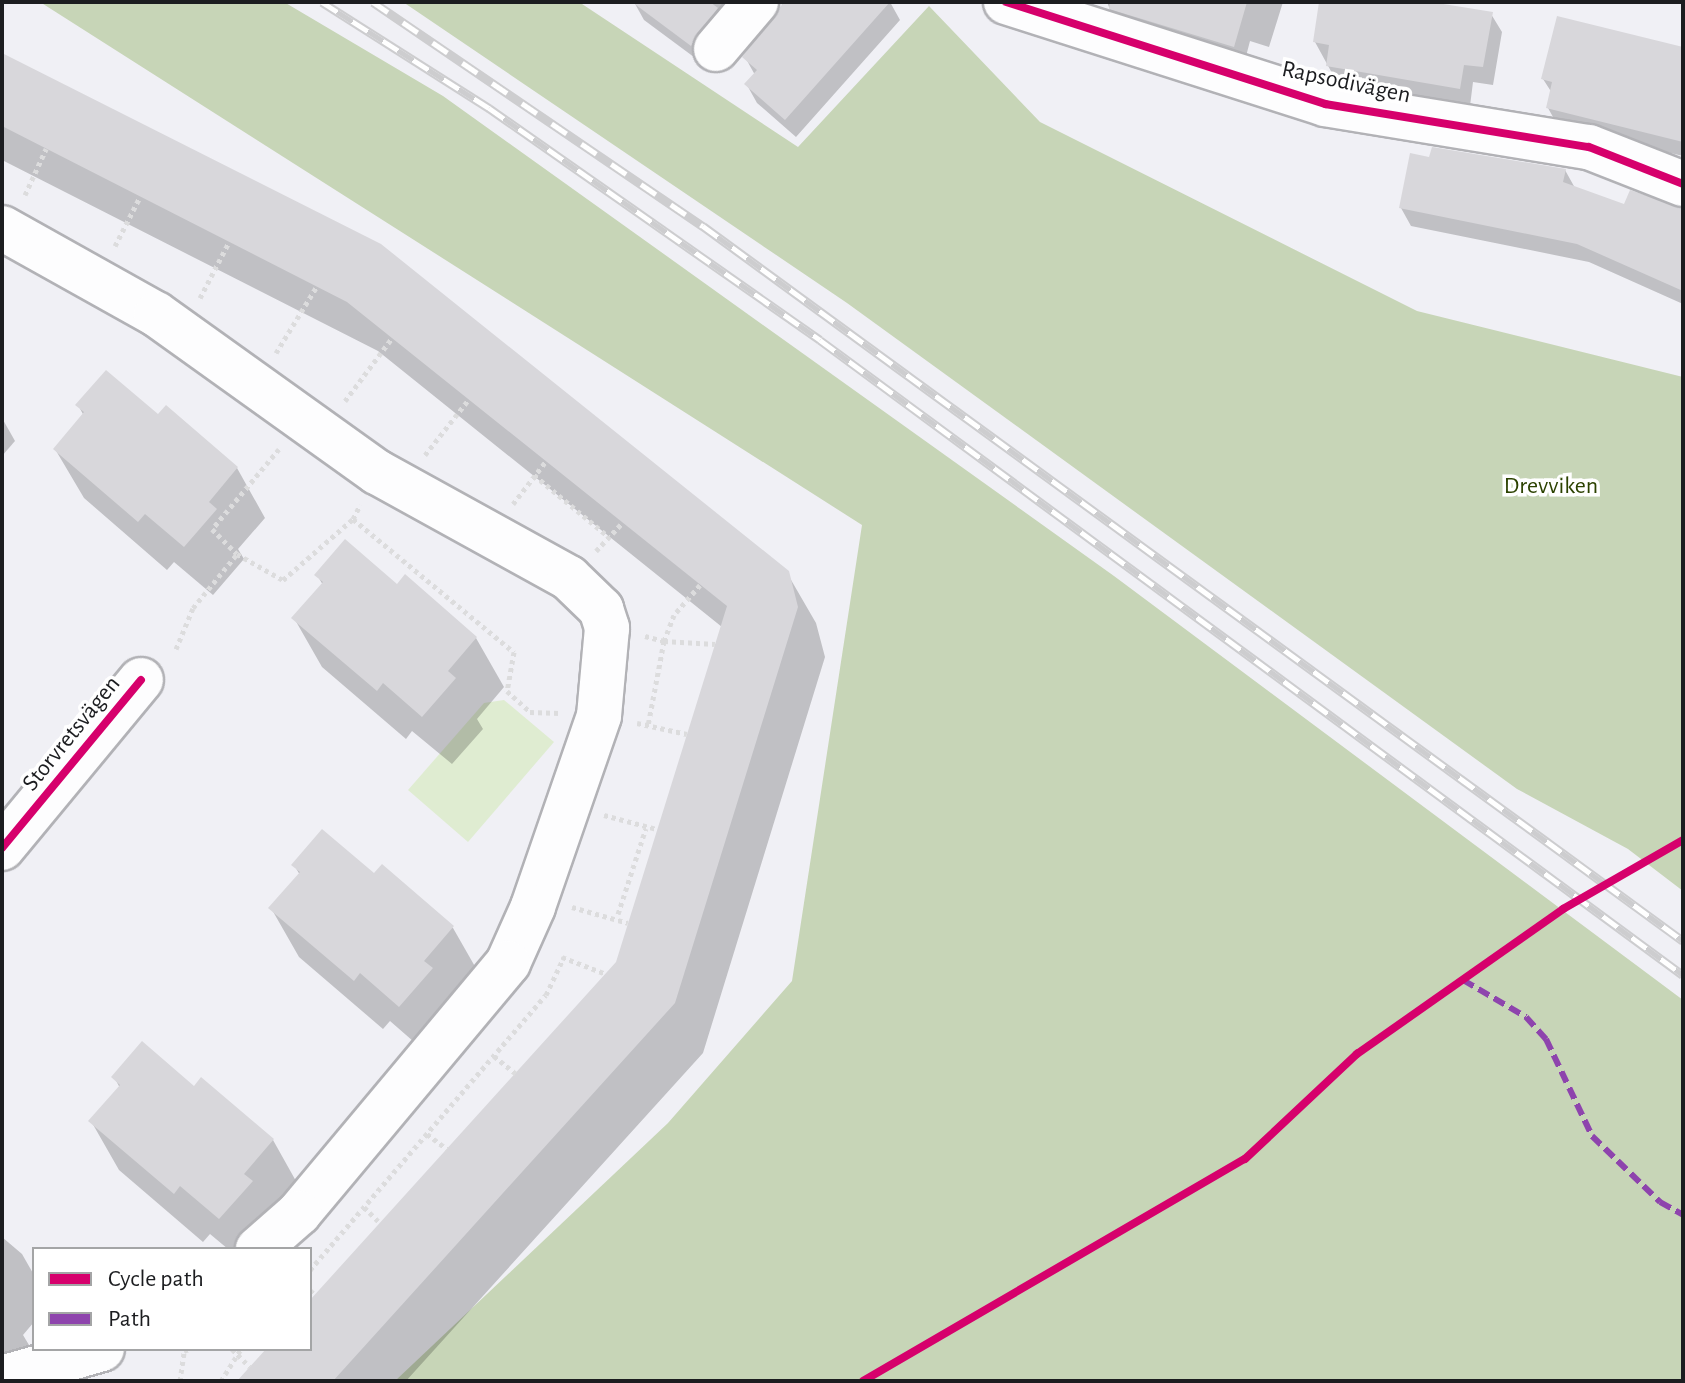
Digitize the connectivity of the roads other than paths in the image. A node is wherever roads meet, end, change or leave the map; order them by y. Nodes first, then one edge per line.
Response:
1 (756, 2) edge
2 (1006, 2) edge
3 (1070, 13) edge
4 (716, 49) dead end
5 (1683, 184) edge
6 (2, 228) edge
7 (141, 680) dead end
8 (2, 848) edge
9 (260, 1247) edge
10 (95, 1351) edge
11 (2, 1378) edge

1 - 4 street
2 - 3 street, Rapsodivägen
3 - 5 street, Rapsodivägen
6 - 9 street
7 - 8 street, Storvretsvägen
10 - 11 street

